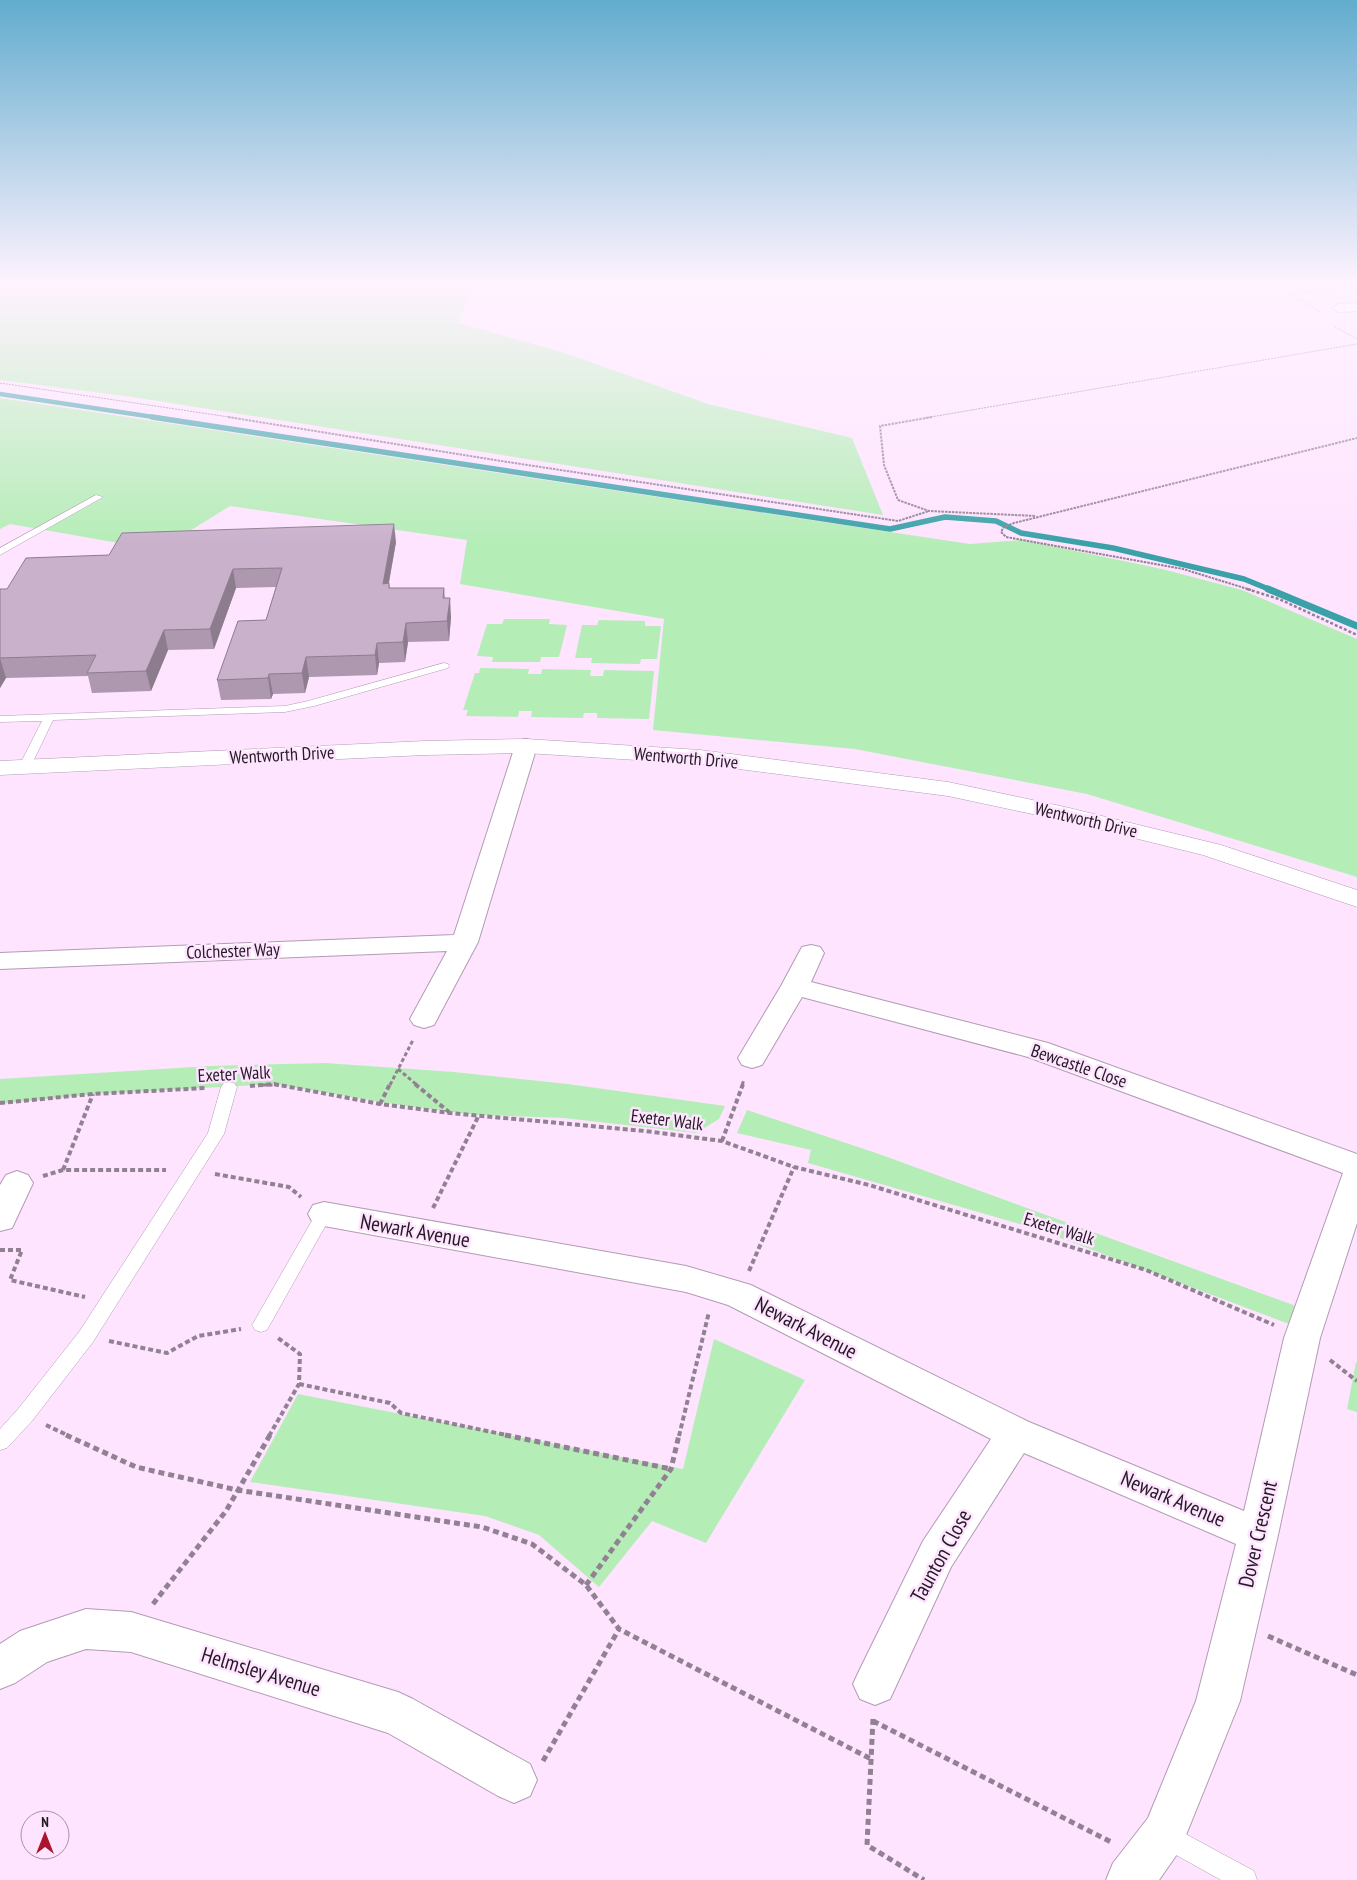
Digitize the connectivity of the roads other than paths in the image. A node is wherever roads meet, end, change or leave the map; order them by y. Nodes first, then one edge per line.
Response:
1 (99, 497) dead end
2 (0, 552) edge
3 (444, 666) dead end
4 (49, 718) junction
5 (0, 719) edge
6 (526, 746) junction
7 (0, 768) edge
8 (24, 768) junction
9 (1357, 899) edge
10 (465, 942) junction
11 (811, 953) dead end
12 (0, 960) edge
13 (795, 986) junction
14 (424, 1019) road end
15 (752, 1058) road end
16 (229, 1087) road end
17 (1357, 1166) edge
18 (1357, 1175) edge
19 (17, 1183) dead end
20 (324, 1214) joint
21 (0, 1218) edge
22 (261, 1326) road end
23 (1302, 1338) joint
24 (1016, 1434) junction
25 (0, 1442) edge
26 (1258, 1535) junction
27 (0, 1668) edge
28 (874, 1702) road end
29 (514, 1780) road end
30 (1147, 1858) edge
31 (1245, 1880) edge

1 - 2 lane
3 - 4 lane
4 - 5 lane
4 - 8 lane
6 - 8 street, Wentworth Drive
6 - 9 street, Wentworth Drive
6 - 10 street
7 - 8 street, Wentworth Drive
10 - 12 street, Colchester Way
10 - 14 street
11 - 13 street
13 - 15 street
13 - 17 street, Bewcastle Close
16 - 25 lane
18 - 23 street, Dover Crescent
19 - 21 street
20 - 22 lane
20 - 24 street, Newark Avenue
23 - 26 street, Dover Crescent
24 - 26 street, Newark Avenue
24 - 28 street, Taunton Close
26 - 30 street, Dover Crescent
27 - 29 street, Helmsley Avenue
30 - 31 lane

